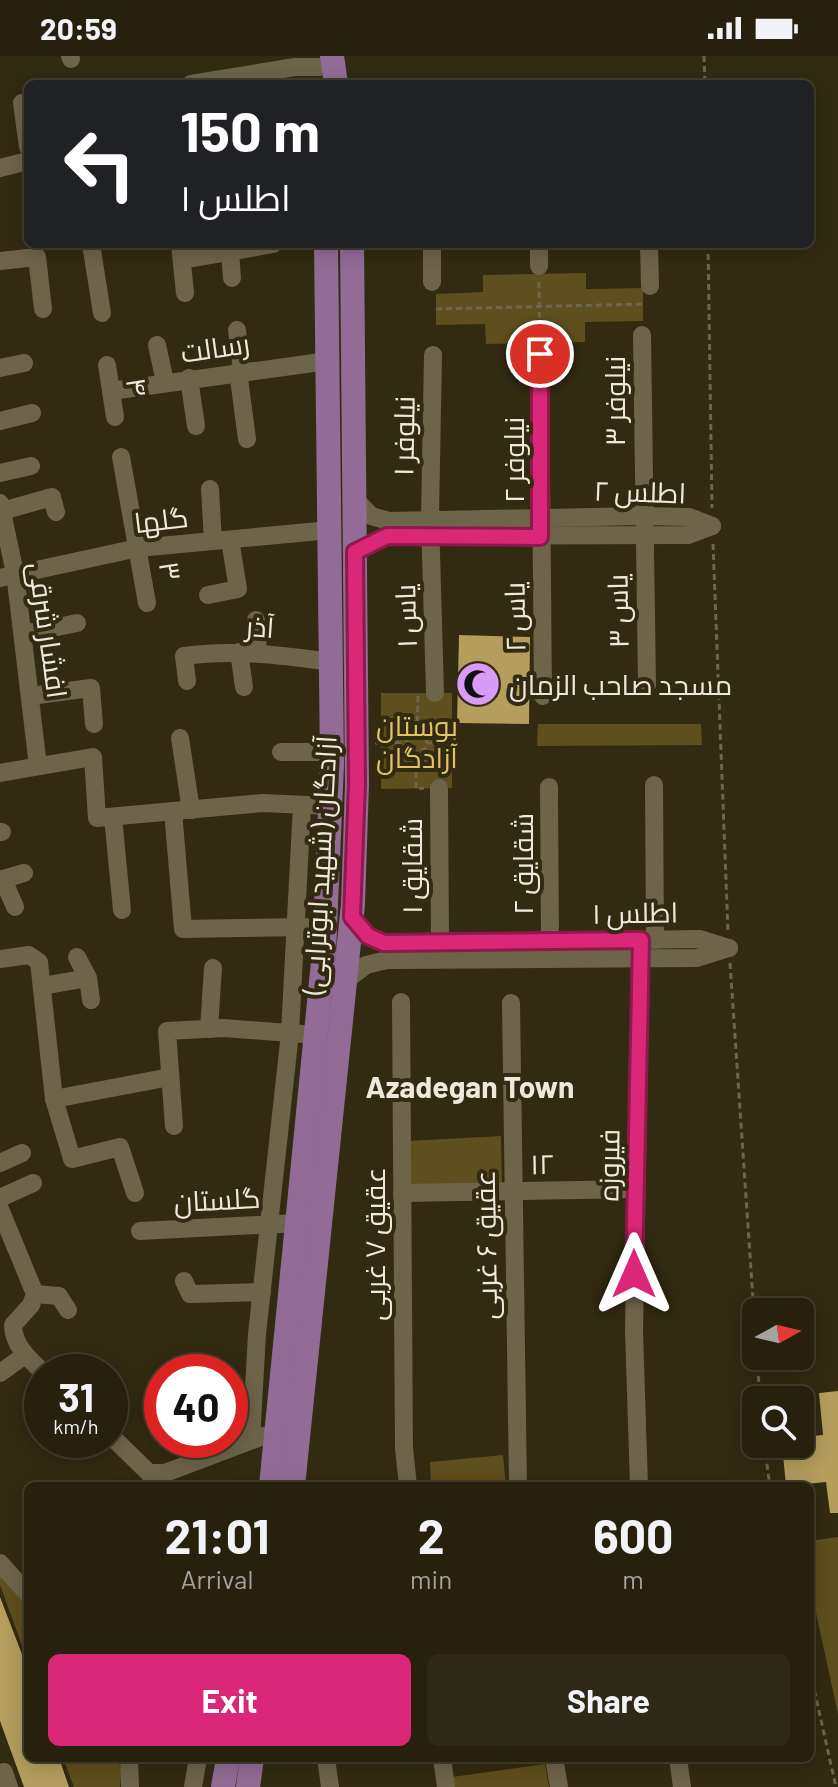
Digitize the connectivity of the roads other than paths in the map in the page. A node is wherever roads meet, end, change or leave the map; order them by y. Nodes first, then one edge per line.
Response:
1 (326, 69) edge
2 (215, 80) edge
3 (22, 103) dead end
4 (24, 118) edge
5 (24, 162) edge
6 (0, 168) edge
7 (92, 248) edge
8 (252, 248) edge
9 (326, 248) edge
10 (352, 248) edge
11 (432, 248) edge
12 (539, 248) edge
13 (649, 248) edge
14 (181, 252) edge
15 (230, 252) junction
16 (0, 261) edge
17 (539, 266) road end
18 (232, 278) dead end
19 (432, 282) dead end
20 (650, 286) dead end
21 (185, 293) dead end
22 (43, 309) dead end
23 (102, 313) dead end
24 (237, 330) dead end
25 (642, 335) dead end
26 (157, 345) dead end
27 (540, 354) road end
28 (433, 355) dead end
29 (328, 361) junction
30 (24, 363) dead end
31 (107, 365) dead end
32 (0, 368) edge
33 (240, 371) junction
34 (189, 378) junction
35 (165, 382) junction
36 (111, 391) junction
37 (32, 413) dead end
38 (115, 417) dead end
39 (0, 421) edge
40 (196, 426) dead end
41 (247, 439) dead end
42 (121, 457) dead end
43 (31, 466) dead end
44 (0, 473) edge
45 (210, 489) dead end
46 (355, 499) junction
47 (1, 507) edge
48 (56, 512) dead end
49 (642, 516) junction
50 (430, 527) junction
51 (540, 528) junction
52 (330, 530) junction
53 (643, 537) junction
54 (222, 540) junction
55 (138, 548) junction
56 (355, 552) junction
57 (7, 576) edge
58 (208, 595) dead end
59 (147, 603) dead end
60 (256, 620) dead end
61 (77, 623) dead end
62 (23, 634) junction
63 (239, 652) junction
64 (258, 652) junction
65 (331, 662) junction
66 (187, 681) dead end
67 (647, 685) dead end
68 (244, 687) dead end
69 (426, 693) road end
70 (30, 696) junction
71 (543, 696) dead end
72 (94, 724) dead end
73 (180, 738) dead end
74 (281, 752) dead end
75 (332, 758) junction
76 (357, 763) junction
77 (38, 766) junction
78 (0, 773) edge
79 (654, 785) dead end
80 (549, 787) dead end
81 (439, 788) dead end
82 (302, 805) junction
83 (330, 806) junction
84 (182, 810) junction
85 (113, 817) junction
86 (24, 873) dead end
87 (2, 880) edge
88 (15, 907) dead end
89 (122, 910) dead end
90 (352, 917) junction
91 (297, 926) junction
92 (325, 927) junction
93 (550, 941) junction
94 (440, 942) junction
95 (645, 946) junction
96 (729, 948) road end
97 (77, 957) dead end
98 (0, 959) edge
99 (213, 968) dead end
100 (88, 978) junction
101 (345, 981) junction
102 (42, 986) junction
103 (91, 1000) dead end
104 (401, 1002) dead end
105 (511, 1003) dead end
106 (209, 1029) junction
107 (290, 1033) junction
108 (316, 1035) junction
109 (170, 1077) junction
110 (54, 1099) junction
111 (174, 1126) dead end
112 (22, 1153) dead end
113 (0, 1163) edge
114 (33, 1183) dead end
115 (635, 1189) junction
116 (512, 1191) junction
117 (135, 1193) dead end
118 (402, 1193) junction
119 (0, 1198) edge
120 (0, 1209) edge
121 (297, 1223) junction
122 (270, 1224) junction
123 (140, 1231) dead end
124 (184, 1281) dead end
125 (262, 1292) junction
126 (35, 1294) junction
127 (68, 1310) dead end
128 (24, 1354) edge
129 (24, 1356) edge
130 (0, 1373) edge
131 (277, 1431) junction
132 (251, 1440) junction
133 (128, 1453) edge
134 (271, 1482) edge
135 (293, 1482) edge
136 (408, 1482) edge
137 (518, 1482) edge
138 (636, 1482) edge
139 (0, 1563) edge
140 (24, 1590) edge
141 (129, 1762) edge
142 (197, 1762) edge
143 (227, 1762) edge
144 (251, 1762) edge
145 (327, 1762) edge
146 (443, 1762) edge
147 (555, 1762) edge
148 (679, 1762) edge
149 (130, 1787) edge
150 (193, 1787) edge
151 (223, 1787) edge
152 (248, 1787) edge
153 (330, 1787) edge
154 (446, 1787) edge
155 (559, 1787) edge
156 (682, 1787) edge

1 - 2 street
3 - 4 street
5 - 6 street
7 - 23 street
8 - 15 street
9 - 29 main road, آزادگان (شهید ابوترابی)
10 - 46 main road, آزادگان (شهید ابوترابی)
11 - 19 street
12 - 17 street
13 - 20 street
14 - 15 street
14 - 21 street
15 - 18 street
16 - 22 street
24 - 33 street
25 - 49 street, نیلوفر ۳
26 - 35 street
27 - 51 street, نیلوفر ۲
28 - 50 street, نیلوفر ۱
29 - 33 street, رسالت
29 - 52 main road, آزادگان (شهید ابوترابی)
30 - 32 street
31 - 36 street, ۴
33 - 34 street, رسالت
33 - 41 street
34 - 35 street, رسالت
34 - 40 street
35 - 36 street, رسالت
36 - 38 street, ۴
37 - 39 street
42 - 55 street
43 - 44 street
45 - 54 street
46 - 50 street, اطلس ۲
46 - 56 main road, آزادگان (شهید ابوترابی)
47 - 48 street
47 - 57 street, افشار شرقی
49 - 51 street, اطلس ۲
49 - 53 street, نیلوفر ۳
49 - 53 street, اطلس ۲
50 - 51 street, اطلس ۲
50 - 56 street, اطلس ۲
50 - 69 street, یاس ۱
51 - 53 street, اطلس ۲
51 - 71 street, یاس ۲
52 - 54 street, گلها
52 - 65 main road, آزادگان (شهید ابوترابی)
53 - 67 street, یاس ۳
54 - 55 street, گلها
54 - 58 street
55 - 57 street, گلها
55 - 59 street, ۳
56 - 76 main road, آزادگان (شهید ابوترابی)
57 - 62 street, افشار شرقی
60 - 64 street
61 - 62 street
62 - 70 street, افشار شرقی
63 - 64 street, آذر
63 - 66 street, آذر
63 - 68 street
64 - 65 street, آذر
65 - 75 main road, آزادگان (شهید ابوترابی)
70 - 72 street
70 - 77 street, افشار شرقی
73 - 84 street
74 - 75 street
75 - 76 main road
75 - 83 main road, آزادگان (شهید ابوترابی)
76 - 90 main road, آزادگان (شهید ابوترابی)
77 - 78 street
77 - 85 street
79 - 95 street, فیروزه
80 - 93 street, شقایق ۲
81 - 94 street, شقایق ۱
82 - 83 street
82 - 84 street
82 - 91 street
83 - 92 main road, آزادگان (شهید ابوترابی)
84 - 85 street
84 - 91 street
85 - 89 street
86 - 87 street
87 - 88 street
90 - 94 street, اطلس ۱
90 - 101 main road, آزادگان (شهید ابوترابی)
91 - 92 street
91 - 107 street
92 - 108 main road, آزادگان (شهید ابوترابی)
93 - 94 street, اطلس ۱
93 - 95 street, اطلس ۱
95 - 96 street, اطلس ۱
95 - 101 street, اطلس ۱
95 - 115 street, فیروزه
97 - 100 street
98 - 102 street
99 - 106 street
100 - 102 street
100 - 103 street
101 - 135 main road, آزادگان (شهید ابوترابی)
102 - 110 street
104 - 118 street, عقیق ۷ غربی
105 - 116 street, عقیق ۶ غربی
106 - 107 street
106 - 109 street
107 - 108 street
107 - 122 street
108 - 121 main road, آزادگان (شهید ابوترابی)
109 - 110 street
109 - 111 street
110 - 117 street
112 - 113 street
114 - 119 street
115 - 116 street, ۱۲
115 - 138 street, فیروزه
116 - 118 street, ۱۲
116 - 137 street, عقیق ۶ غربی
118 - 136 street, عقیق ۷ غربی
120 - 126 street
121 - 122 street, گلستان
121 - 131 main road, آزادگان (شهید ابوترابی)
122 - 123 street, گلستان
122 - 125 street
124 - 125 street
125 - 132 street
126 - 127 street
126 - 128 street
129 - 130 street
131 - 132 street
131 - 134 main road, آزادگان (شهید ابوترابی)
132 - 133 street
139 - 140 street
141 - 149 street
142 - 150 street
143 - 151 main road
144 - 152 main road
145 - 153 street
146 - 154 street
147 - 155 street
148 - 156 street

